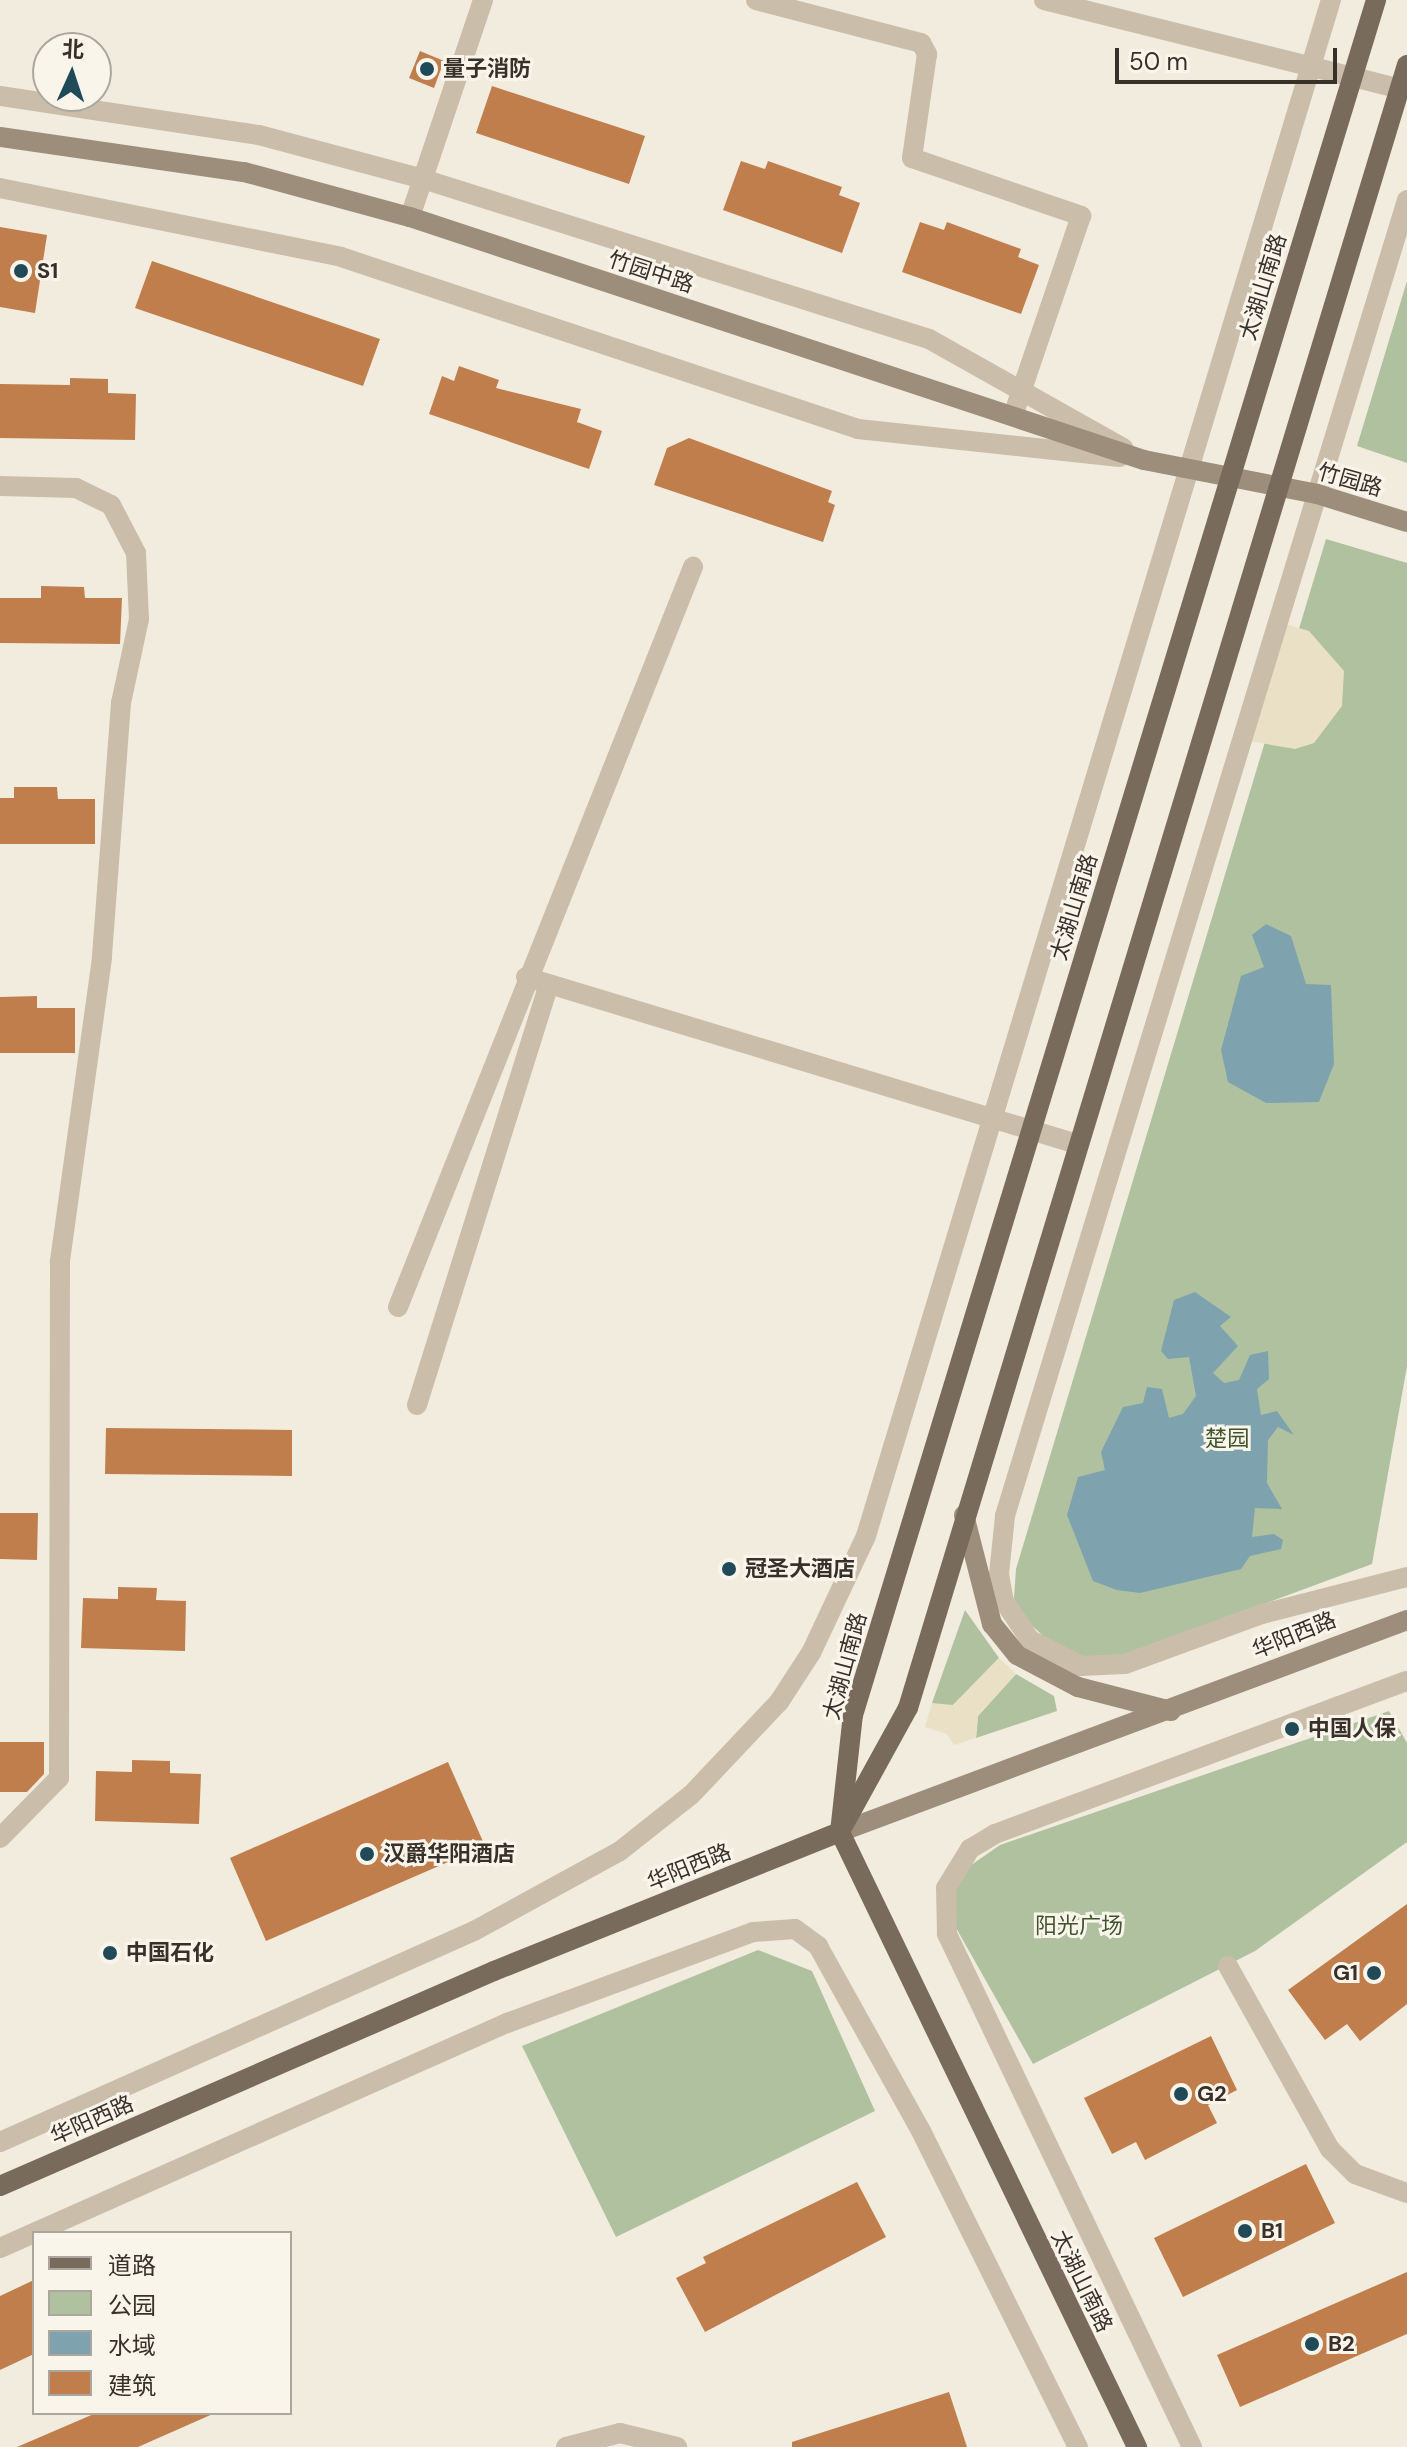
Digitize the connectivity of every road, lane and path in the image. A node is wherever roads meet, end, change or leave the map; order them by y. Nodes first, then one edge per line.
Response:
1 (483, 0) edge
2 (756, 0) edge
3 (1044, 0) edge
4 (1331, 0) edge
5 (1376, 0) edge
6 (1407, 65) edge
7 (1311, 67) junction
8 (1352, 79) junction
9 (1400, 89) junction
10 (0, 96) edge
11 (0, 137) edge
12 (423, 179) junction
13 (0, 188) edge
14 (1407, 200) edge
15 (410, 217) junction
16 (1013, 416) junction
17 (1144, 460) junction
18 (1188, 469) junction
19 (1230, 477) junction
20 (0, 486) edge
21 (1279, 486) junction
22 (1317, 494) junction
23 (1407, 522) edge
24 (693, 567) dead end
25 (526, 977) junction
26 (549, 984) junction
27 (991, 1119) junction
28 (1031, 1131) junction
29 (1077, 1144) junction
30 (398, 1307) dead end
31 (417, 1405) dead end
32 (964, 1515) junction
33 (1407, 1577) edge
34 (1407, 1620) edge
35 (1407, 1681) edge
36 (1171, 1711) junction
37 (840, 1832) junction
38 (0, 1838) edge
39 (1228, 1966) dead end
40 (0, 2142) edge
41 (0, 2186) edge
42 (1407, 2193) edge
43 (38, 2231) edge
44 (32, 2234) edge
45 (0, 2248) edge
46 (566, 2447) edge
47 (677, 2447) edge
48 (1078, 2447) edge
49 (1137, 2447) edge
50 (1192, 2447) edge

1 - 12 street
2 - 16 street
3 - 7 street
4 - 7 street
5 - 8 main road, 太湖山南路
6 - 9 main road
7 - 8 street
7 - 18 street
8 - 9 street
8 - 19 main road, 太湖山南路
9 - 21 main road
10 - 12 street
11 - 15 main road, 竹园中路
12 - 15 street
12 - 17 street
13 - 17 street
14 - 22 street
15 - 16 main road, 竹园中路
16 - 17 main road, 竹园中路
17 - 18 main road, 竹园中路
18 - 19 main road, 竹园中路
18 - 27 street
19 - 21 main road, 竹园中路
19 - 28 main road, 太湖山南路
20 - 38 street
21 - 22 main road, 竹园路
21 - 29 main road
22 - 23 main road, 竹园路
22 - 33 street
24 - 25 street
25 - 26 street
25 - 30 street
26 - 27 street
26 - 31 street
27 - 28 street
27 - 40 street
28 - 29 street
28 - 37 main road, 太湖山南路
29 - 32 main road
32 - 36 main road
32 - 37 main road
34 - 36 main road, 华阳西路
35 - 50 street
36 - 37 main road, 华阳西路
37 - 41 main road, 华阳西路
37 - 49 main road, 太湖山南路
39 - 42 street
43 - 48 street
44 - 45 street
46 - 47 street

